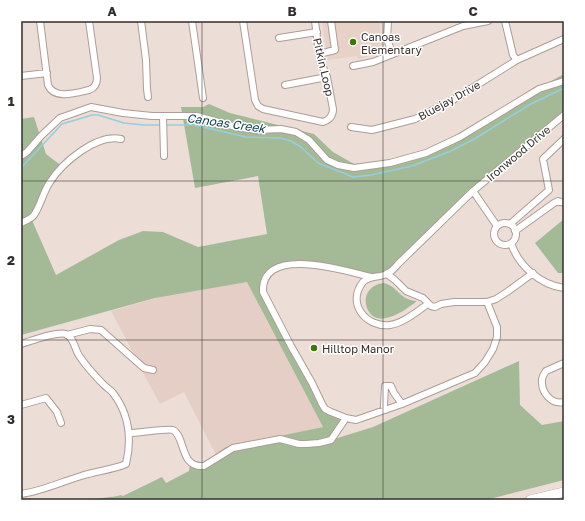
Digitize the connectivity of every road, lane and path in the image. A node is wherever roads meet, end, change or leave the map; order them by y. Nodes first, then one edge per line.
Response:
1 (40, 21) edge
2 (89, 21) edge
3 (141, 21) edge
4 (192, 21) edge
5 (243, 21) edge
6 (315, 21) edge
7 (331, 21) edge
8 (388, 21) edge
9 (488, 21) edge
10 (505, 21) edge
11 (316, 32) junction
12 (279, 38) dead end
13 (564, 39) edge
14 (319, 54) junction
15 (393, 54) junction
16 (517, 60) junction
17 (356, 66) dead end
18 (47, 73) junction
19 (21, 76) edge
20 (327, 77) junction
21 (564, 81) edge
22 (285, 85) dead end
23 (148, 98) dead end
24 (203, 98) dead end
25 (564, 115) edge
26 (163, 117) junction
27 (351, 127) dead end
28 (564, 138) edge
29 (121, 139) dead end
30 (21, 156) edge
31 (164, 156) dead end
32 (473, 191) junction
33 (564, 203) edge
34 (21, 224) edge
35 (510, 224) junction
36 (497, 226) junction
37 (515, 231) junction
38 (511, 242) junction
39 (533, 273) junction
40 (387, 274) junction
41 (371, 277) junction
42 (564, 288) edge
43 (487, 302) junction
44 (428, 304) junction
45 (66, 334) junction
46 (21, 344) edge
47 (564, 363) edge
48 (153, 370) dead end
49 (564, 402) edge
50 (402, 404) junction
51 (21, 405) edge
52 (385, 410) junction
53 (346, 418) junction
54 (61, 423) dead end
55 (129, 433) junction
56 (564, 492) edge
57 (21, 494) edge
58 (530, 500) edge

1 - 18 street
2 - 18 street
3 - 23 street
4 - 24 street
5 - 20 street, Pitkin Loop
6 - 11 street, Pitkin Loop
7 - 14 street
8 - 15 street
9 - 15 street
10 - 16 street
11 - 12 street
11 - 14 street, Pitkin Loop
13 - 16 street, Bluejay Drive
14 - 20 street, Pitkin Loop
15 - 17 street
16 - 27 street, Bluejay Drive
18 - 19 street
20 - 22 street
21 - 26 street
25 - 32 street, Ironwood Drive
26 - 30 street
26 - 31 street
28 - 35 street
29 - 34 street
32 - 36 street
32 - 40 street, Ironwood Drive
33 - 37 street
35 - 36 street
35 - 37 street
36 - 38 street
37 - 38 street
38 - 39 street
39 - 42 street
39 - 43 street
40 - 41 street
40 - 44 street
41 - 44 street
41 - 53 street
43 - 44 street
43 - 50 street
45 - 46 street
45 - 48 street
45 - 55 street
47 - 49 street
50 - 52 street
50 - 52 street
51 - 54 street
52 - 53 street
53 - 55 street
55 - 57 street
56 - 58 highway

